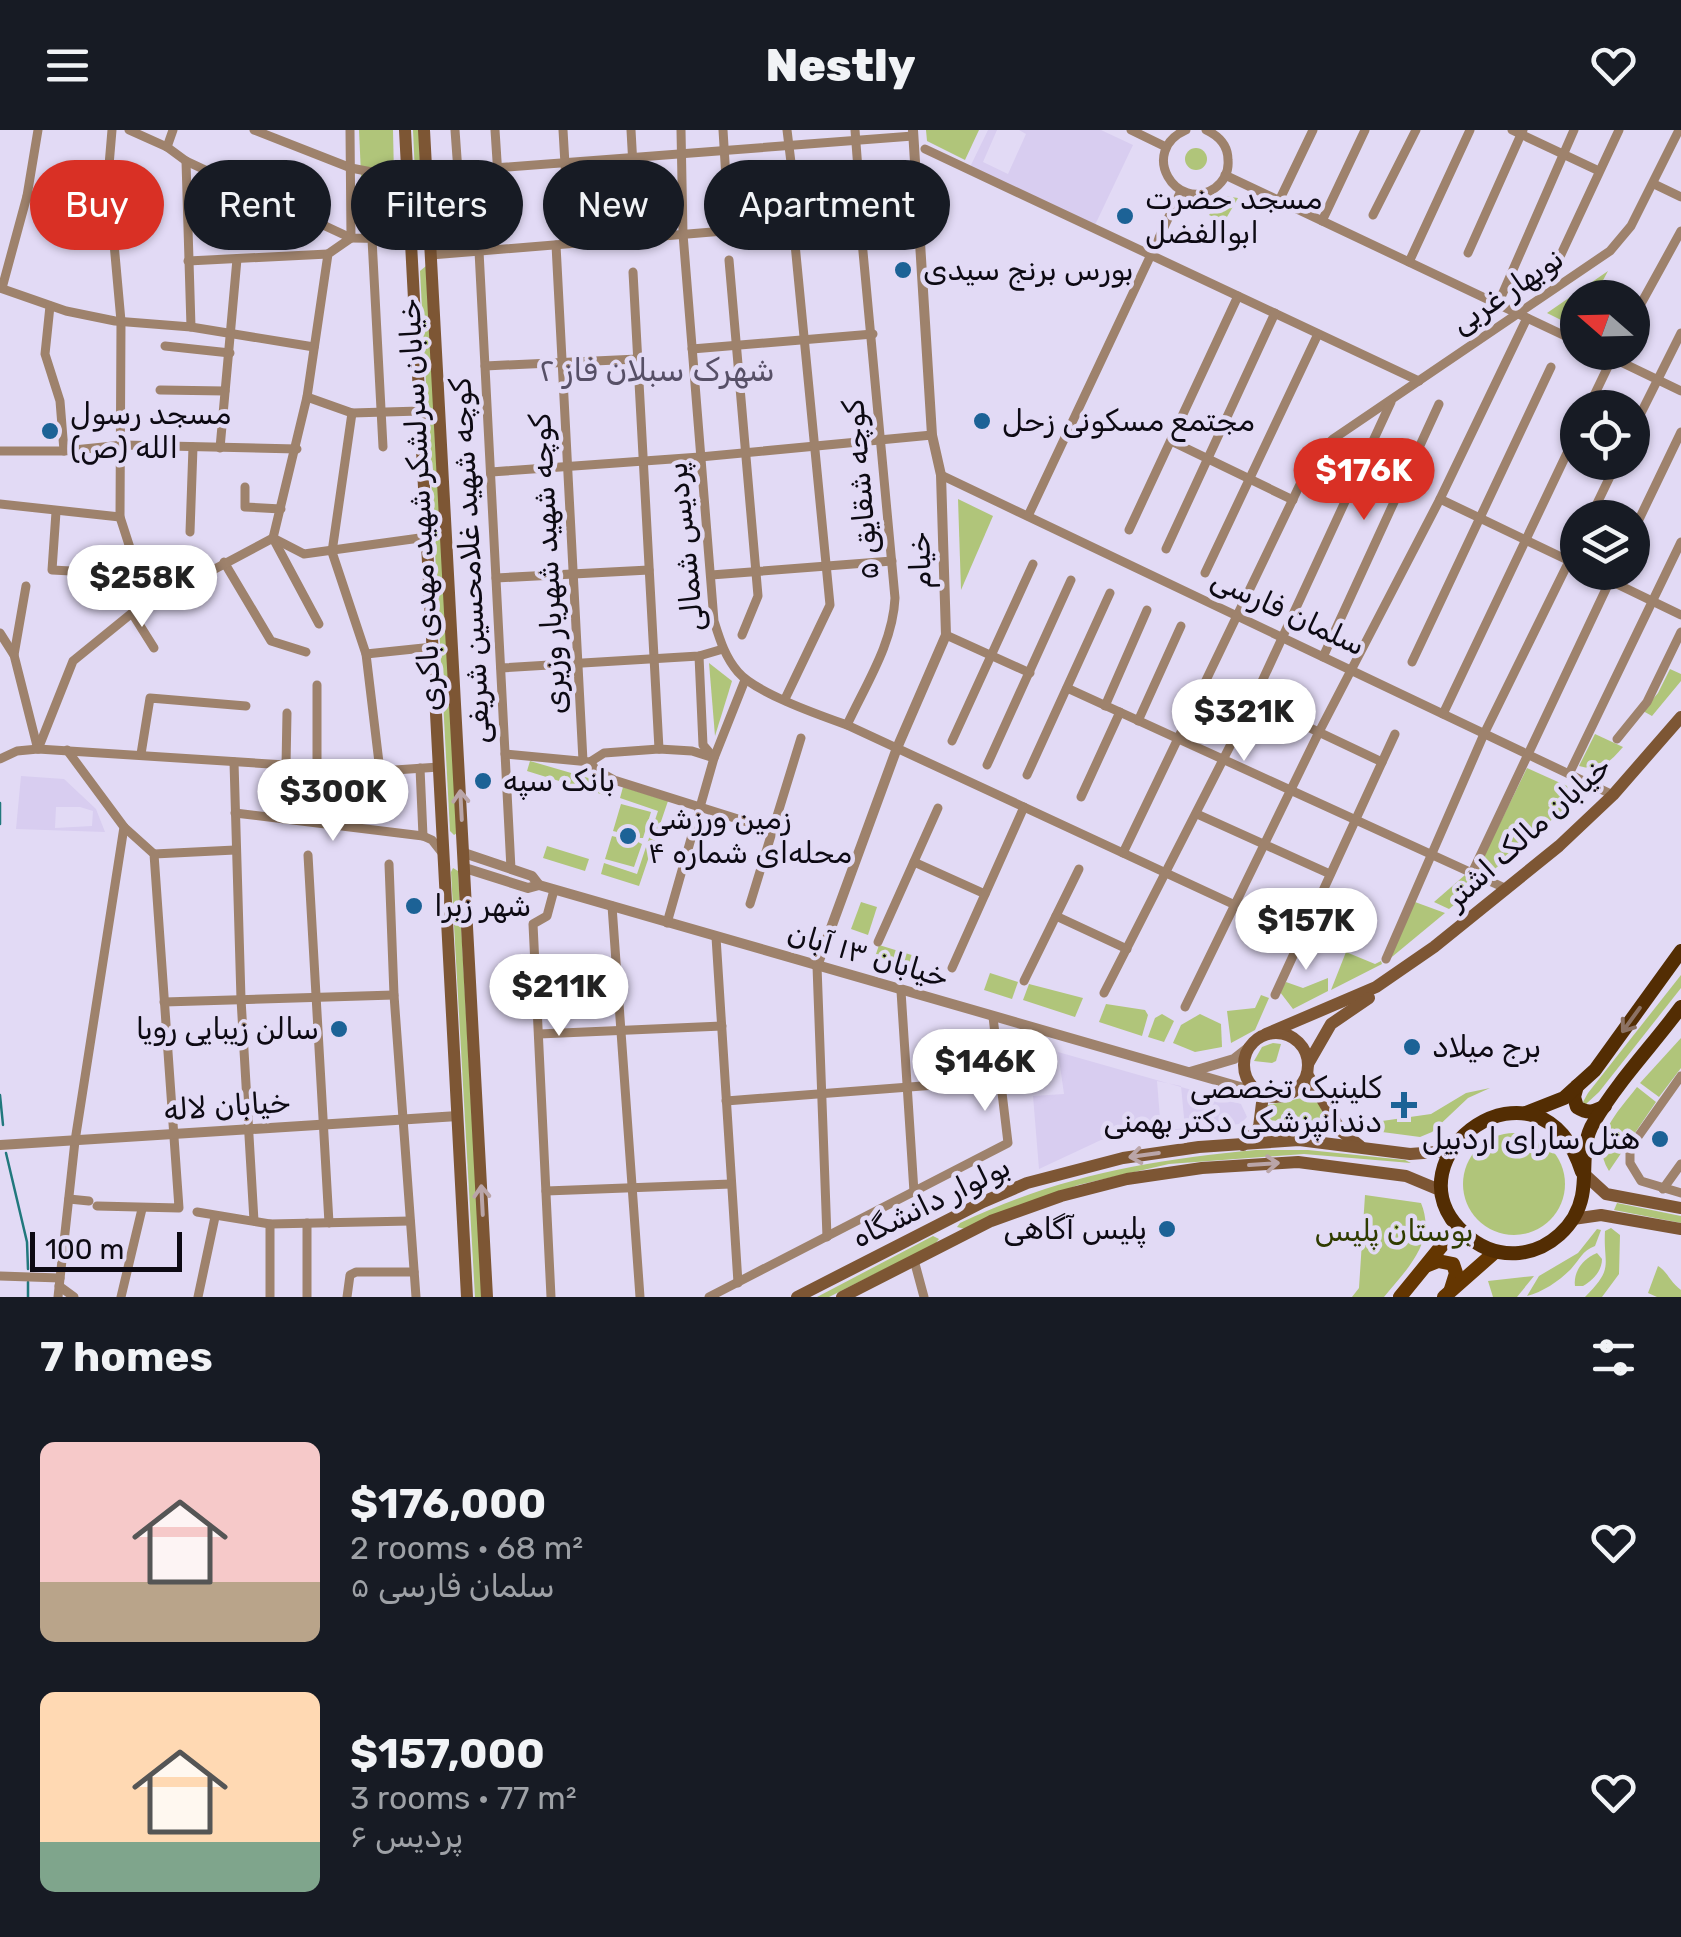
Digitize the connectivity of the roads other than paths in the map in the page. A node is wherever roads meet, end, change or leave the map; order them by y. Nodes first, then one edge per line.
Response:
1 (38, 130) edge
2 (112, 130) edge
3 (129, 130) edge
4 (174, 130) edge
5 (254, 130) edge
6 (350, 130) edge
7 (405, 130) edge
8 (424, 130) edge
9 (455, 130) edge
10 (495, 130) edge
11 (564, 130) edge
12 (630, 130) edge
13 (681, 130) edge
14 (723, 130) edge
15 (787, 130) edge
16 (1131, 130) edge
17 (1186, 130) edge
18 (1209, 130) edge
19 (1313, 130) edge
20 (1364, 130) edge
21 (1416, 130) edge
22 (1470, 130) edge
23 (1574, 130) edge
24 (1619, 130) edge
25 (1679, 130) edge
26 (1518, 131) edge
27 (913, 133) edge
28 (856, 135) edge
29 (788, 146) junction
30 (1166, 147) junction
31 (167, 148) junction
32 (924, 149) dead end
33 (724, 151) junction
34 (682, 154) junction
35 (1564, 154) junction
36 (632, 158) junction
37 (185, 160) edge
38 (407, 160) edge
39 (457, 160) edge
40 (497, 160) edge
41 (566, 160) edge
42 (606, 160) edge
43 (682, 160) edge
44 (725, 160) edge
45 (790, 160) edge
46 (858, 160) edge
47 (915, 160) edge
48 (351, 168) joint
49 (1599, 171) junction
50 (1226, 176) junction
51 (1654, 184) junction
52 (1182, 191) junction
53 (27, 196) junction
54 (30, 197) edge
55 (1681, 197) edge
56 (1280, 201) junction
57 (1374, 215) dead end
58 (1322, 221) junction
59 (1681, 230) edge
60 (351, 239) edge
61 (543, 245) edge
62 (188, 250) edge
63 (373, 250) edge
64 (412, 250) edge
65 (425, 250) edge
66 (556, 250) edge
67 (683, 250) edge
68 (796, 250) edge
69 (863, 250) edge
70 (922, 250) edge
71 (480, 251) junction
72 (1468, 253) dead end
73 (328, 254) junction
74 (431, 255) junction
75 (1151, 255) junction
76 (236, 259) junction
77 (729, 260) dead end
78 (188, 261) junction
79 (1408, 262) junction
80 (1557, 262) dead end
81 (633, 272) dead end
82 (1650, 287) edge
83 (1, 288) edge
84 (1238, 296) junction
85 (1498, 304) junction
86 (50, 306) junction
87 (1274, 313) junction
88 (1522, 316) junction
89 (121, 321) junction
90 (191, 327) junction
91 (1681, 333) edge
92 (872, 334) junction
93 (1318, 334) junction
94 (1560, 334) edge
95 (231, 335) junction
96 (804, 340) junction
97 (737, 345) junction
98 (165, 346) dead end
99 (314, 348) junction
100 (692, 349) junction
101 (230, 354) junction
102 (638, 359) junction
103 (562, 362) junction
104 (485, 366) junction
105 (1550, 367) dead end
106 (1640, 370) edge
107 (1658, 380) junction
108 (1419, 381) junction
109 (160, 390) dead end
110 (1681, 390) edge
111 (225, 391) junction
112 (1650, 396) edge
113 (307, 397) junction
114 (1393, 398) junction
115 (1439, 404) dead end
116 (420, 412) junction
117 (352, 414) junction
118 (382, 414) junction
119 (1681, 432) edge
120 (932, 435) junction
121 (880, 440) junction
122 (1171, 441) junction
123 (122, 445) junction
124 (814, 446) junction
125 (193, 447) junction
126 (383, 447) dead end
127 (220, 448) junction
128 (297, 450) junction
129 (0, 451) edge
130 (64, 451) junction
131 (1320, 451) junction
132 (746, 452) junction
133 (700, 457) junction
134 (1208, 459) junction
135 (643, 461) junction
136 (1362, 465) junction
137 (568, 466) junction
138 (1560, 467) edge
139 (491, 472) junction
140 (941, 475) junction
141 (1249, 479) junction
142 (1404, 484) junction
143 (245, 487) dead end
144 (1440, 499) junction
145 (1292, 500) junction
146 (1648, 500) edge
147 (0, 504) edge
148 (281, 509) junction
149 (56, 512) junction
150 (1028, 516) junction
151 (120, 517) junction
152 (1481, 519) junction
153 (1129, 530) dead end
154 (190, 532) dead end
155 (427, 537) junction
156 (273, 538) junction
157 (1525, 540) junction
158 (1681, 542) edge
159 (1166, 549) dead end
160 (332, 552) junction
161 (1560, 557) edge
162 (892, 561) junction
163 (224, 562) junction
164 (1033, 564) dead end
165 (826, 566) junction
166 (649, 570) junction
167 (756, 572) junction
168 (1205, 573) dead end
169 (128, 574) junction
170 (573, 574) junction
171 (711, 575) junction
172 (496, 578) junction
173 (1071, 580) dead end
174 (183, 583) junction
175 (26, 586) dead end
176 (1560, 588) edge
177 (1606, 590) edge
178 (1633, 590) edge
179 (1110, 593) dead end
180 (1652, 602) junction
181 (1147, 610) dead end
182 (132, 613) junction
183 (1238, 616) junction
184 (1681, 616) edge
185 (319, 624) dead end
186 (1180, 626) dead end
187 (1681, 632) edge
188 (0, 633) edge
189 (742, 635) dead end
190 (946, 635) junction
191 (1284, 638) junction
192 (433, 647) junction
193 (154, 648) dead end
194 (723, 649) junction
195 (306, 652) dead end
196 (366, 654) junction
197 (14, 655) junction
198 (699, 656) junction
199 (992, 656) junction
200 (1323, 657) junction
201 (654, 659) junction
202 (1412, 662) dead end
203 (578, 664) junction
204 (501, 668) junction
205 (1352, 670) junction
206 (1030, 673) junction
207 (745, 680) junction
208 (317, 685) dead end
209 (1067, 688) junction
210 (784, 699) junction
211 (1253, 701) junction
212 (246, 706) dead end
213 (1105, 706) junction
214 (1120, 712) junction
215 (287, 713) dead end
216 (1443, 714) junction
217 (1681, 717) edge
218 (1138, 721) junction
219 (847, 724) junction
220 (1319, 732) junction
221 (1395, 734) dead end
222 (1484, 734) junction
223 (800, 738) dead end
224 (1179, 739) junction
225 (1617, 739) dead end
226 (952, 741) dead end
227 (897, 748) junction
228 (38, 749) junction
229 (68, 750) junction
230 (659, 750) junction
231 (140, 754) junction
232 (505, 754) junction
233 (1527, 754) junction
234 (714, 758) junction
235 (0, 759) edge
236 (1224, 760) junction
237 (234, 762) junction
238 (587, 762) junction
239 (1382, 762) junction
240 (988, 765) dead end
241 (286, 766) junction
242 (440, 767) junction
243 (317, 768) junction
244 (420, 768) junction
245 (380, 771) junction
246 (1569, 774) junction
247 (1027, 775) dead end
248 (1291, 790) junction
249 (1612, 794) junction
250 (1081, 797) dead end
251 (702, 806) junction
252 (1024, 806) junction
253 (938, 808) dead end
254 (235, 813) junction
255 (1198, 814) junction
256 (1355, 820) junction
257 (124, 828) junction
258 (773, 830) junction
259 (422, 836) junction
260 (1263, 846) junction
261 (235, 850) junction
262 (1124, 853) junction
263 (154, 854) junction
264 (444, 854) junction
265 (308, 855) dead end
266 (1433, 855) junction
267 (465, 861) junction
268 (914, 862) junction
269 (389, 864) dead end
270 (1079, 868) dead end
271 (511, 869) junction
272 (1168, 873) junction
273 (1472, 873) junction
274 (1330, 874) junction
275 (540, 886) junction
276 (1507, 888) junction
277 (554, 890) junction
278 (984, 894) junction
279 (750, 904) dead end
280 (1236, 905) junction
281 (612, 906) junction
282 (1056, 916) junction
283 (667, 923) junction
284 (716, 937) junction
285 (878, 942) dead end
286 (1126, 949) junction
287 (1681, 951) edge
288 (1386, 959) dead end
289 (817, 966) junction
290 (952, 968) dead end
291 (1397, 974) junction
292 (1024, 980) dead end
293 (901, 991) junction
294 (1104, 993) dead end
295 (394, 995) junction
296 (1275, 995) dead end
297 (315, 997) junction
298 (241, 1000) junction
299 (164, 1002) junction
300 (1185, 1007) dead end
301 (1681, 1007) edge
302 (993, 1018) junction
303 (722, 1026) junction
304 (621, 1030) junction
305 (539, 1034) junction
306 (1266, 1034) junction
307 (1248, 1048) junction
308 (1308, 1069) junction
309 (1183, 1073) junction
310 (1681, 1076) edge
311 (1001, 1080) junction
312 (1577, 1086) junction
313 (907, 1087) junction
314 (1258, 1093) junction
315 (822, 1094) junction
316 (726, 1101) junction
317 (1605, 1106) junction
318 (1526, 1114) junction
319 (458, 1116) junction
320 (403, 1120) junction
321 (324, 1125) junction
322 (249, 1130) junction
323 (174, 1134) junction
324 (75, 1141) junction
325 (1243, 1145) junction
326 (0, 1146) edge
327 (1362, 1148) junction
328 (1450, 1151) junction
329 (1410, 1154) junction
330 (1681, 1164) edge
331 (1582, 1172) junction
332 (1406, 1176) junction
333 (732, 1184) junction
334 (632, 1188) junction
335 (1663, 1189) junction
336 (1442, 1191) junction
337 (546, 1192) junction
338 (914, 1192) junction
339 (1681, 1193) edge
340 (1606, 1194) junction
341 (69, 1200) junction
342 (1681, 1208) edge
343 (142, 1209) junction
344 (197, 1212) dead end
345 (1601, 1215) junction
346 (215, 1216) junction
347 (1573, 1219) junction
348 (410, 1221) junction
349 (254, 1222) junction
350 (330, 1223) junction
351 (270, 1224) junction
352 (307, 1224) junction
353 (936, 1225) junction
354 (1457, 1227) junction
355 (1681, 1230) edge
356 (828, 1237) junction
357 (946, 1244) junction
358 (1495, 1252) junction
359 (914, 1260) junction
360 (1425, 1266) junction
361 (414, 1272) junction
362 (0, 1276) edge
363 (738, 1282) junction
364 (59, 1287) edge
365 (1447, 1293) edge
366 (850, 1295) edge
367 (74, 1297) edge
368 (121, 1297) edge
369 (198, 1297) edge
370 (270, 1297) edge
371 (307, 1297) edge
372 (347, 1297) edge
373 (416, 1297) edge
374 (467, 1297) edge
375 (487, 1297) edge
376 (551, 1297) edge
377 (640, 1297) edge
378 (710, 1297) edge
379 (797, 1297) edge
380 (924, 1297) edge
381 (1400, 1297) edge

1 - 53 street
2 - 89 street
3 - 31 street
4 - 31 street
5 - 48 street
6 - 48 street
7 - 38 main road, خیابان سرلشکر شهید مهدی باکری
8 - 74 main road, خیابان سرلشکر شهید مهدی باکری
9 - 39 street
10 - 40 street
11 - 41 street
12 - 36 street
13 - 34 street, پردیس شمالی
14 - 33 street
15 - 29 street
16 - 30 street
17 - 30 street
18 - 50 street
19 - 56 street
20 - 58 street
21 - 57 street
22 - 79 street
23 - 35 street
24 - 49 street
25 - 51 street, نوبهار غربی
26 - 35 street
26 - 72 street
27 - 28 street
27 - 47 street, خیام
28 - 29 street
28 - 46 street
29 - 33 street
29 - 45 street
30 - 52 street
31 - 37 street
32 - 75 street
33 - 34 street
33 - 44 street
34 - 36 street
34 - 43 street, پردیس شمالی
35 - 49 street
35 - 85 street
36 - 42 street
49 - 80 street
50 - 52 street
50 - 56 street
51 - 55 street
51 - 88 street, نوبهار غربی
52 - 75 street
53 - 54 street
53 - 83 street
56 - 58 street
58 - 79 street
59 - 82 street
60 - 73 street
61 - 71 street
62 - 78 street
63 - 118 street
64 - 116 main road, خیابان سرلشکر شهید مهدی باکری
65 - 74 main road
66 - 103 street, کوچه شهید شهریار وزیری
67 - 100 street, پردیس شمالی
68 - 96 street
69 - 92 street, کوچه شقایق ۵
70 - 120 street, خیام
71 - 74 street
71 - 104 street, کوچه شهید غلامحسین شریفی
73 - 76 street
73 - 99 street
267 -> 74 main road, خیابان سرلشکر شهید مهدی باکری
75 - 84 street
75 - 150 street
76 - 78 street
76 - 95 street
77 - 97 street
78 - 90 street
79 - 85 street
81 - 102 street
83 - 86 street
84 - 87 street
84 - 122 street
85 - 88 street
86 - 89 street
86 - 130 street
87 - 93 street
87 - 134 street
88 - 94 street
88 - 108 street, نوبهار غربی
88 - 144 street
89 - 90 street
89 - 123 street
90 - 95 street
91 - 107 street
92 - 96 street
92 - 121 street, کوچه شقایق ۵
93 - 108 street
93 - 141 street
95 - 99 street
95 - 101 street
96 - 97 street
96 - 124 street
97 - 100 street
97 - 132 street
98 - 101 street
99 - 113 street
100 - 133 street, پردیس شمالی
101 - 111 street
102 - 103 street
102 - 135 street
103 - 104 street
103 - 137 street, کوچه شهید شهریار وزیری
104 - 139 street, کوچه شهید غلامحسین شریفی
105 - 152 street
106 - 107 street
107 - 110 street
107 - 112 street
108 - 114 street, نوبهار غربی
109 - 111 street
111 - 127 street
113 - 117 street
113 - 128 street
114 - 131 street, نوبهار غربی
114 - 136 street
115 - 142 street
116 - 118 street
116 - 155 main road, خیابان سرلشکر شهید مهدی باکری
117 - 118 street
117 - 160 street
118 - 126 street
119 - 146 street
120 - 121 street
120 - 140 street, خیام
121 - 124 street
121 - 162 street, کوچه شقایق ۵
122 - 134 street
122 - 153 street
123 - 125 street
123 - 130 street
123 - 151 street
124 - 132 street
124 - 165 street
125 - 127 street
125 - 154 street
127 - 128 street
128 - 148 street
129 - 130 street
131 - 136 street
131 - 145 street
132 - 133 street
132 - 167 street
133 - 135 street
133 - 171 street, پردیس شمالی
134 - 141 street
134 - 159 street
135 - 137 street
135 - 166 street
136 - 142 street
136 - 191 street
137 - 139 street
137 - 170 street, کوچه شهید شهریار وزیری
138 - 157 street
139 - 172 street, کوچه شهید غلامحسین شریفی
140 - 150 street, سلمان فارسی
140 - 190 street, خیام
141 - 145 street
141 - 168 street
142 - 200 street
143 - 148 street
144 - 152 street
144 - 205 street
145 - 183 street
147 - 149 street
148 - 156 street
149 - 151 street
149 - 169 street
150 - 183 street, سلمان فارسی
151 - 169 street
152 - 157 street
152 - 202 street
155 - 160 street
155 - 192 main road, خیابان سرلشکر شهید مهدی باکری
156 - 160 street
156 - 163 street
156 - 185 street
157 - 161 street
157 - 216 street
158 - 180 street
160 - 196 street
162 - 165 street
162 - 219 street, کوچه شقایق ۵
163 - 174 street
163 - 195 street
164 - 199 street
165 - 167 street
165 - 210 street
166 - 170 street
166 - 201 street
167 - 171 street
167 - 189 street
169 - 174 street
170 - 172 street
170 - 203 street, کوچه شهید شهریار وزیری
171 - 194 street, پردیس شمالی
172 - 204 street, کوچه شهید غلامحسین شریفی
173 - 206 street
174 - 182 street
175 - 197 street
176 - 222 street
177 - 233 street
178 - 180 street
179 - 209 street
180 - 184 street
180 - 246 street
181 - 213 street
182 - 193 street
182 - 228 street
183 - 191 street, سلمان فارسی
183 - 224 street
186 - 218 street
187 - 225 street
188 - 197 street
190 - 199 street
190 - 227 street, خیام
191 - 200 street, سلمان فارسی
191 - 211 street
192 - 196 street
192 - 242 main road, خیابان سرلشکر شهید مهدی باکری
194 - 198 street
194 - 207 street, پردیس شمالی
196 - 245 street
197 - 228 street
198 - 201 street
198 - 234 street
199 - 206 street
199 - 226 street
200 - 205 street, سلمان فارسی
201 - 203 street
201 - 230 street
203 - 204 street
203 - 238 street, کوچه شهید شهریار وزیری
204 - 232 street, کوچه شهید غلامحسین شریفی
205 - 216 street, سلمان فارسی
205 - 220 street
206 - 240 street
207 - 210 street, پردیس شمالی
207 - 234 street
208 - 243 street
209 - 213 street
209 - 247 street
210 - 219 street, پردیس شمالی
211 - 220 street
211 - 236 street
212 - 231 street
213 - 214 street
214 - 218 street
214 - 250 street
215 - 241 street
216 - 222 street, سلمان فارسی
217 - 249 main road, خیابان مالک اشتر
218 - 224 street
219 - 227 street, پردیس شمالی
220 - 239 street
220 - 248 street
221 - 239 street
222 - 233 street, سلمان فارسی
222 - 266 street
223 - 258 street
224 - 236 street
224 - 262 street
227 - 252 street, پردیس شمالی
227 - 289 street, خیام
228 - 229 street
228 - 235 street
229 - 231 street
229 - 257 street
230 - 234 street
230 - 238 street
231 - 237 street
232 - 238 street
232 - 271 street, کوچه شهید غلامحسین شریفی
233 - 246 street, سلمان فارسی
233 - 273 street
234 - 251 street
236 - 248 street
236 - 255 street
237 - 241 street
237 - 254 street
238 - 251 street
239 - 256 street
241 - 243 street
242 - 244 street
242 - 264 main road, خیابان سرلشکر شهید مهدی باکری
243 - 245 street
244 - 245 street
244 - 259 street
246 - 249 street, سلمان فارسی
248 - 256 street
248 - 260 street
249 - 276 main road, خیابان مالک اشتر
251 - 258 street
251 - 283 street
252 - 262 street, پردیس شمالی
252 - 278 street
253 - 268 street
254 - 259 street
254 - 261 street
255 - 260 street
255 - 272 street
256 - 266 street
256 - 274 street
257 - 263 street
257 - 324 street
258 - 279 street
259 - 264 street
260 - 274 street
260 - 280 street
261 - 263 street
261 - 298 street
262 - 272 street, پردیس شمالی
263 - 299 street
264 - 267 main road
264 - 319 main road, خیابان سرلشکر شهید مهدی باکری
265 - 297 street
266 - 273 street
266 - 288 street
267 - 271 street, خیابان ۱۳ آبان
267 - 275 street, خیابان ۱۳ آبان
375 -> 267 main road, خیابان سرلشکر شهید مهدی باکری
268 - 278 street
268 - 285 street
269 - 295 street
270 - 282 street
271 - 275 street, خیابان ۱۳ آبان
272 - 280 street, پردیس شمالی
272 - 286 street
273 - 276 street
274 - 296 street
275 - 277 street, خیابان ۱۳ آبان
276 - 291 main road, خیابان مالک اشتر
277 - 281 street, خیابان ۱۳ آبان
277 - 305 street
278 - 290 street
280 - 300 street
281 - 283 street, خیابان ۱۳ آبان
281 - 304 street
282 - 286 street
282 - 292 street
283 - 284 street, خیابان ۱۳ آبان
284 - 289 street, خیابان ۱۳ آبان
284 - 303 street
286 - 294 street
287 -> 312 highway
289 - 293 street, خیابان ۱۳ آبان
289 - 315 street
291 - 306 main road, خیابان مالک اشتر
291 - 308 main road, خیابان مالک اشتر
293 - 302 street, خیابان ۱۳ آبان
293 - 313 street
295 - 297 street
295 - 320 street
297 - 298 street
297 - 321 street
298 - 299 street
298 - 322 street
299 - 323 street
301 - 317 highway
302 - 309 street, خیابان ۱۳ آبان
302 - 311 street
303 - 304 street
303 - 316 street
304 - 305 street
304 - 334 street
305 - 337 street
306 - 307 main road
306 - 308 main road
307 - 309 street
307 - 314 main road
308 - 314 main road
308 - 327 main road
309 - 314 street, خیابان ۱۳ آبان
310 - 335 street
311 - 313 street
311 - 338 street
312 - 317 highway
312 - 318 highway
313 - 315 street
313 - 338 street
314 - 325 main road
315 - 316 street
315 - 356 street
316 - 333 street
317 - 331 highway
318 - 328 highway
318 - 331 highway
319 - 320 street, خیابان لاله
319 - 374 main road, خیابان سرلشکر شهید مهدی باکری
320 - 321 street, خیابان لاله
320 - 348 street
321 - 322 street, خیابان لاله
321 - 350 street
322 - 323 street, خیابان لاله
322 - 349 street
323 - 324 street, خیابان لاله
323 - 343 street
324 - 326 street, خیابان لاله
324 - 341 street
325 - 327 main road, بولوار دانشگاه
325 -> 353 main road, بولوار دانشگاه
327 - 329 main road, بولوار دانشگاه
328 - 329 main road, بولوار دانشگاه
328 - 336 highway
329 - 332 main road
330 - 335 street
331 - 340 main road
331 - 347 highway
332 - 336 main road, بولوار دانشگاه
357 -> 332 main road, بولوار دانشگاه
333 - 334 street
333 - 363 street
334 - 337 street
334 - 377 street
335 - 339 street
336 - 354 highway
337 - 376 street
338 - 356 street
340 - 342 main road
340 - 345 main road
341 - 343 street
341 - 364 street
343 - 368 street
344 - 346 street
345 - 347 main road
345 - 355 main road
346 - 349 street
346 - 369 street
347 - 358 highway
348 - 350 street
348 - 361 street
349 - 351 street
350 - 352 street
351 - 352 street
351 - 370 street
352 - 371 street
353 - 357 main road
353 - 379 main road, بولوار دانشگاه
354 - 358 highway
354 - 360 main road
356 - 363 street
357 - 359 main road, بولوار دانشگاه
358 - 365 main road
359 - 366 main road, بولوار دانشگاه
359 - 380 street
360 - 365 main road
360 - 381 main road
361 - 372 street
361 - 373 street
362 - 364 street
363 - 378 street
364 - 367 street

